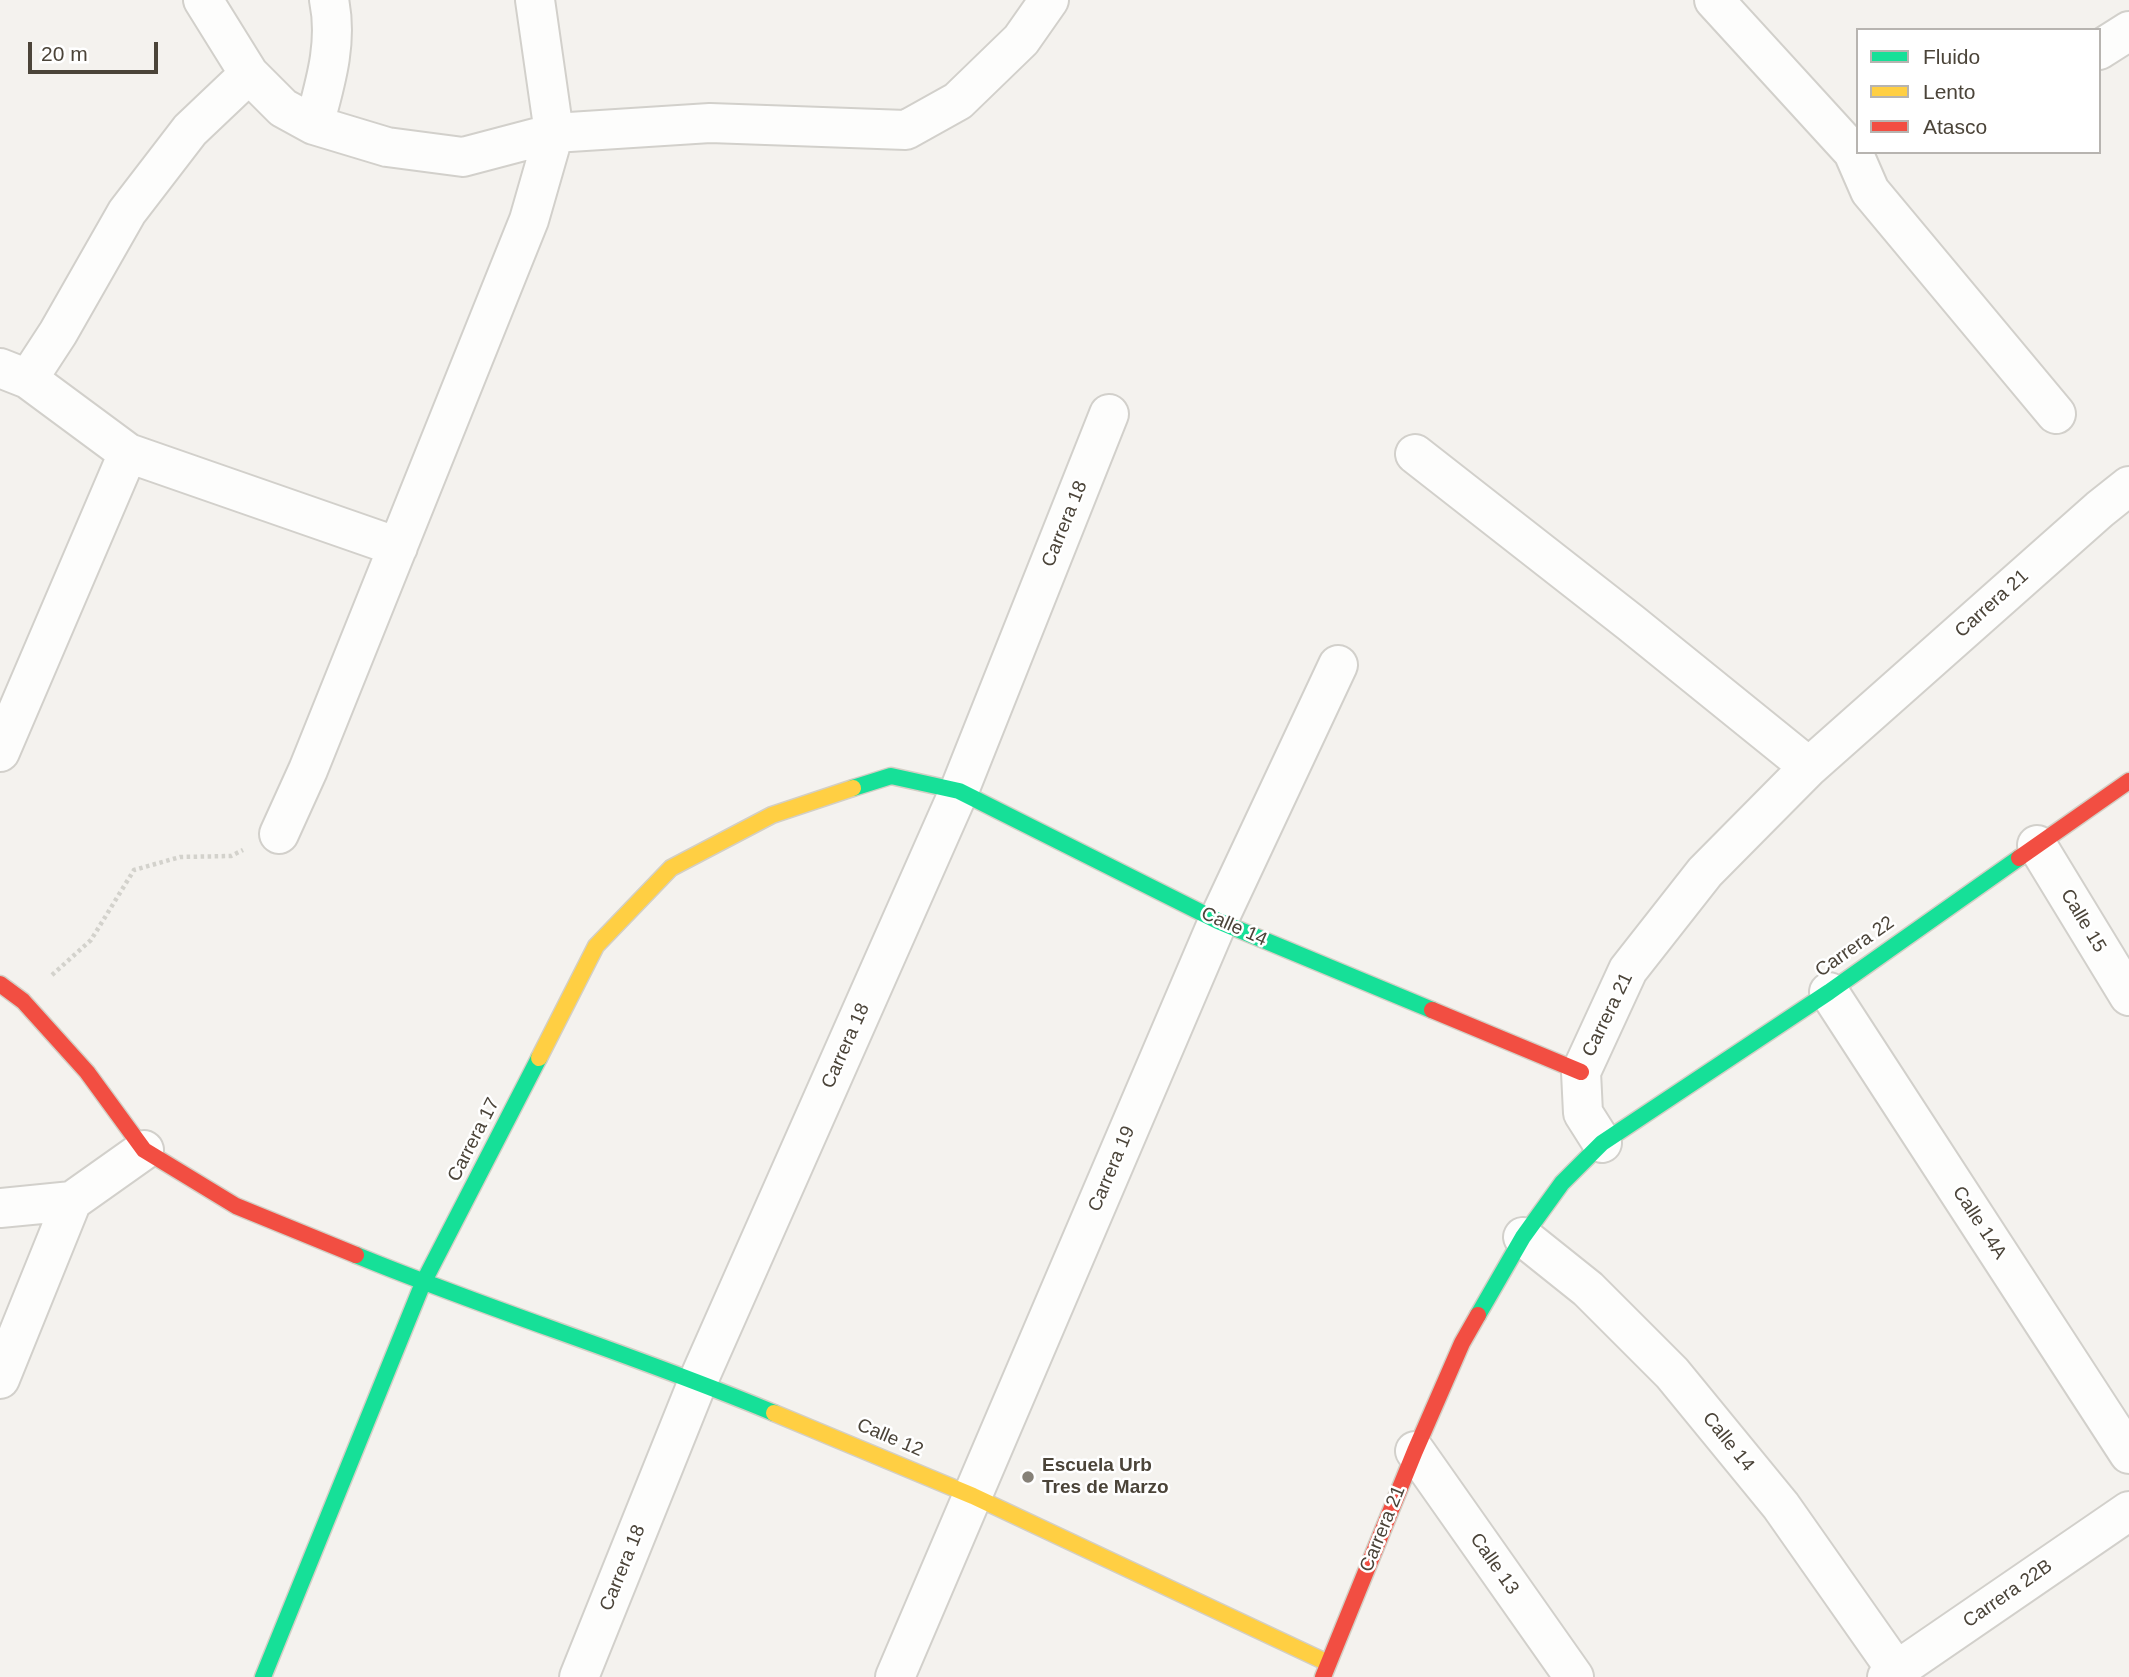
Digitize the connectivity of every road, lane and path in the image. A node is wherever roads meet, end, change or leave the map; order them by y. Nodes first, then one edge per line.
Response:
1 (203, 0) edge
2 (329, 0) edge
3 (535, 0) edge
4 (1050, 0) edge
5 (1714, 0) edge
6 (2129, 31) edge
7 (2101, 49) edge
8 (249, 74) junction
9 (314, 125) junction
10 (554, 133) junction
11 (1856, 152) edge
12 (1857, 154) edge
13 (14, 374) edge
14 (1109, 414) dead end
15 (2056, 414) dead end
16 (128, 453) junction
17 (1415, 454) dead end
18 (2129, 486) edge
19 (398, 547) junction
20 (1338, 665) dead end
21 (0, 752) edge
22 (1809, 767) junction
23 (891, 776) joint
24 (2129, 781) edge
25 (959, 791) junction
26 (279, 834) joint
27 (2037, 845) junction
28 (1219, 921) junction
29 (0, 984) edge
30 (1829, 992) junction
31 (2129, 996) edge
32 (23, 1001) junction
33 (1581, 1072) junction
34 (1602, 1143) junction
35 (144, 1150) junction
36 (72, 1201) junction
37 (0, 1208) edge
38 (1523, 1237) junction
39 (423, 1283) junction
40 (0, 1379) edge
41 (698, 1381) junction
42 (1415, 1451) junction
43 (2129, 1454) edge
44 (973, 1496) junction
45 (2129, 1511) edge
46 (1325, 1670) edge
47 (1895, 1675) edge
48 (263, 1677) edge
49 (579, 1677) edge
50 (895, 1677) edge
51 (1574, 1677) edge

1 - 8 street
2 - 9 street
3 - 10 street
4 - 10 street
5 - 11 street
6 - 7 street
8 - 9 street
8 - 13 street
9 - 10 street
10 - 19 street
12 - 15 street
13 - 16 street
14 - 25 street, Carrera 18
16 - 19 street
16 - 21 street
17 - 22 street
18 - 22 street, Carrera 21
19 - 26 street
20 - 28 street, Carrera 19
22 - 33 street, Carrera 21
23 - 25 street, Calle 14
23 - 39 street, Carrera 17
24 - 27 street, Carrera 22
25 - 28 street, Calle 14
25 - 41 street, Carrera 18
26 - 32 path
27 - 30 street, Carrera 22
27 - 31 street, Calle 15
28 - 33 street, Calle 14
28 - 44 street, Carrera 19
29 - 32 street
30 - 34 street, Carrera 22
30 - 43 street, Calle 14A
32 - 35 street
33 - 34 street, Carrera 21
34 - 38 street, Carrera 21
35 - 36 street
35 - 39 street, Calle 12
36 - 37 street
36 - 40 street
38 - 42 street, Carrera 21
38 - 47 street, Calle 14
39 - 41 street, Calle 12
39 - 48 street, Carrera 17
41 - 44 street, Calle 12
41 - 49 street, Carrera 18
42 - 46 street, Carrera 21
42 - 51 street, Calle 13
44 - 46 street, Calle 12
44 - 50 street, Carrera 19
45 - 47 street, Carrera 22B

